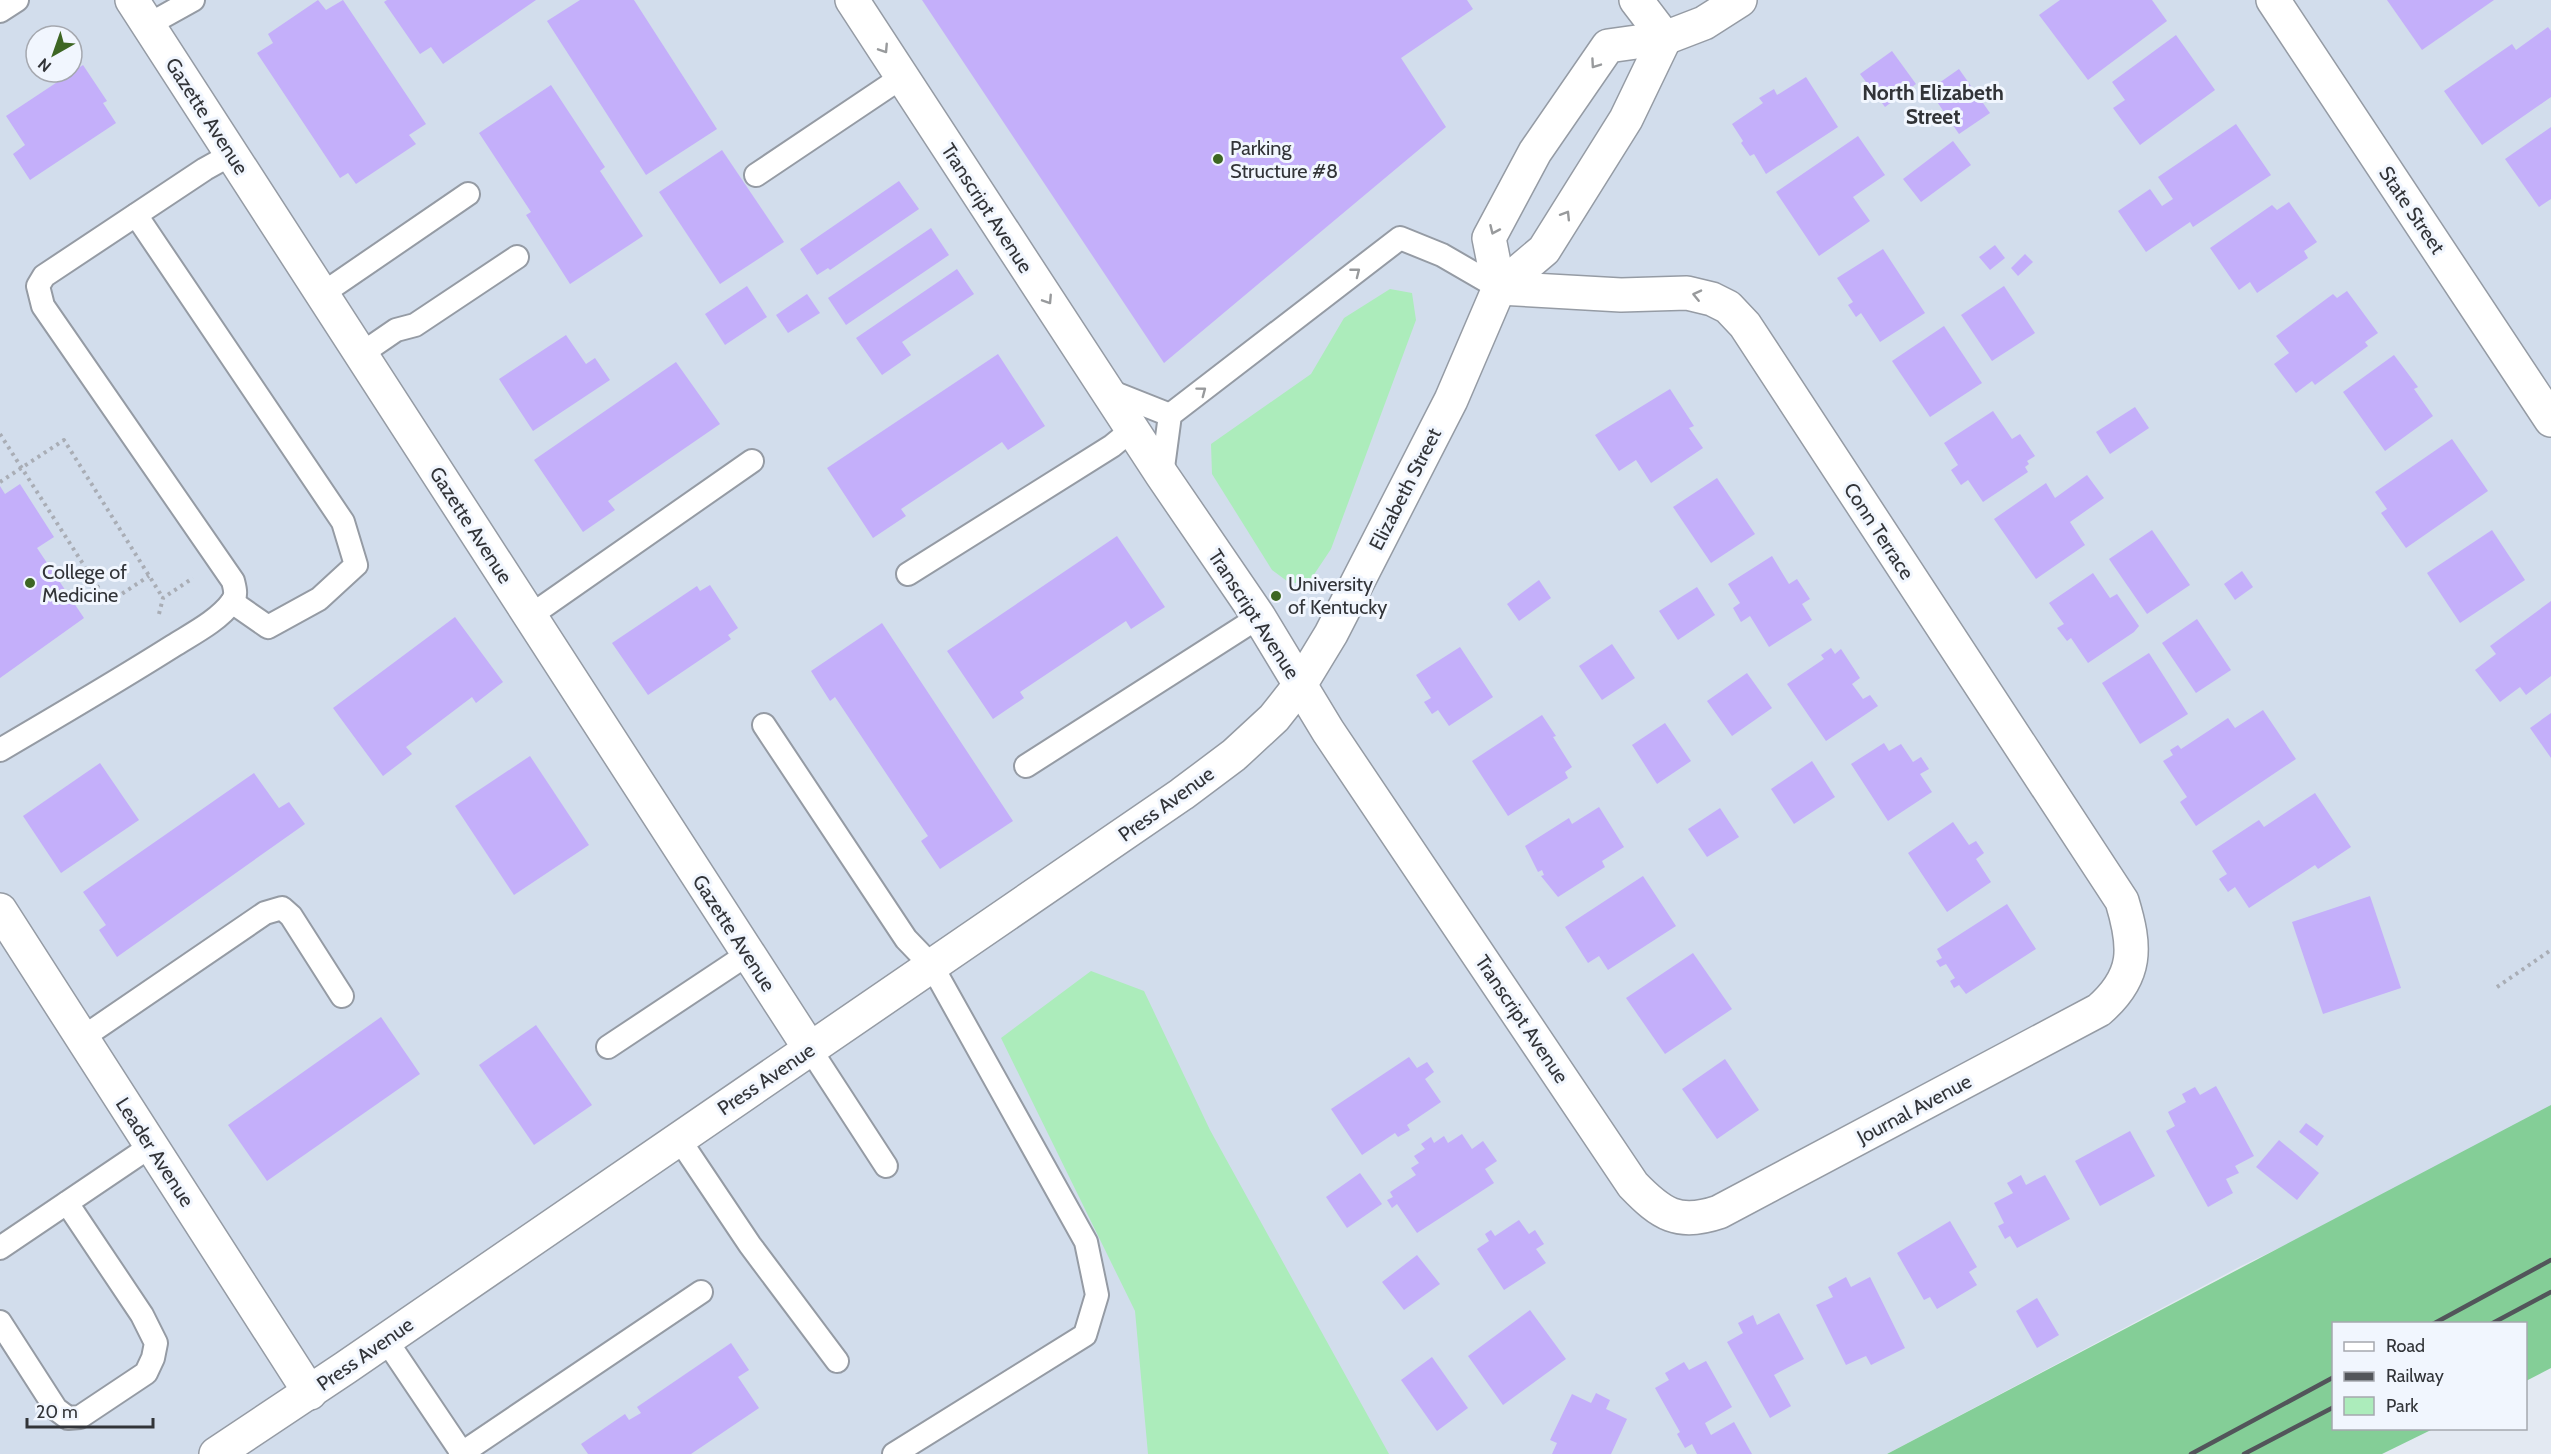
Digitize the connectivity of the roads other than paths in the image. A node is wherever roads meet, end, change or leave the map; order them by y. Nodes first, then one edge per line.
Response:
1 (17, 0) edge
2 (193, 0) edge
3 (852, 0) edge
4 (1636, 0) edge
5 (1740, 0) edge
6 (2273, 0) edge
7 (0, 11) edge
8 (140, 13) edge
9 (1665, 38) junction
10 (902, 77) junction
11 (232, 154) junction
12 (756, 175) dead end
13 (468, 194) dead end
14 (136, 215) junction
15 (517, 257) dead end
16 (1499, 288) junction
17 (322, 294) junction
18 (361, 354) junction
19 (1107, 390) junction
20 (1170, 415) junction
21 (2551, 420) edge
22 (1134, 428) junction
23 (752, 461) dead end
24 (1162, 475) junction
25 (908, 574) dead end
26 (232, 602) junction
27 (530, 616) junction
28 (1259, 616) junction
29 (1300, 685) junction
30 (764, 725) dead end
31 (0, 750) edge
32 (1026, 766) dead end
33 (0, 910) edge
34 (748, 954) junction
35 (2132, 960) joint
36 (932, 966) junction
37 (342, 996) dead end
38 (82, 1038) junction
39 (608, 1047) dead end
40 (810, 1049) junction
41 (679, 1139) junction
42 (151, 1146) junction
43 (886, 1166) dead end
44 (67, 1203) junction
45 (1670, 1215) joint
46 (0, 1248) edge
47 (700, 1292) dead end
48 (0, 1322) edge
49 (386, 1340) junction
50 (837, 1361) dead end
51 (310, 1393) junction
52 (461, 1453) edge
53 (216, 1454) edge
54 (894, 1454) edge

1 - 7 lane
2 - 8 lane
3 -> 10 street, Transcript Avenue
4 - 9 street
5 - 9 street
6 - 21 street, State Street
8 - 11 street, Gazette Avenue
16 -> 9 street, Elizabeth Street
9 -> 16 street
10 - 12 lane
10 -> 19 street, Transcript Avenue
11 - 14 lane
11 - 17 street, Gazette Avenue
13 - 17 lane
14 - 26 lane
14 - 26 lane
15 - 18 lane
20 -> 16 lane
16 - 29 street, Elizabeth Street
35 -> 16 street, Conn Terrace
17 - 18 street, Gazette Avenue
18 - 27 street, Gazette Avenue
19 - 20 lane
19 - 22 street, Transcript Avenue
20 - 24 lane
22 - 24 street, Transcript Avenue
22 - 25 lane
23 - 27 lane
24 - 28 street, Transcript Avenue
26 - 31 lane
27 - 34 street, Gazette Avenue
28 - 29 street, Transcript Avenue
28 - 32 lane
29 - 36 street, Press Avenue
29 - 45 street, Transcript Avenue
30 - 36 lane
33 - 38 street, Leader Avenue
34 - 39 lane
34 - 40 street, Gazette Avenue
35 - 45 street, Journal Avenue
36 - 40 street, Press Avenue
36 - 54 lane
37 - 38 lane
38 - 42 street, Leader Avenue
40 - 41 street, Press Avenue
40 - 43 lane
41 - 49 street, Press Avenue
41 - 50 lane
42 - 44 lane
42 - 51 street, Leader Avenue
44 - 46 lane
44 - 48 lane
47 - 52 lane
49 - 51 street, Press Avenue
49 - 52 lane
51 - 53 street, Press Avenue

